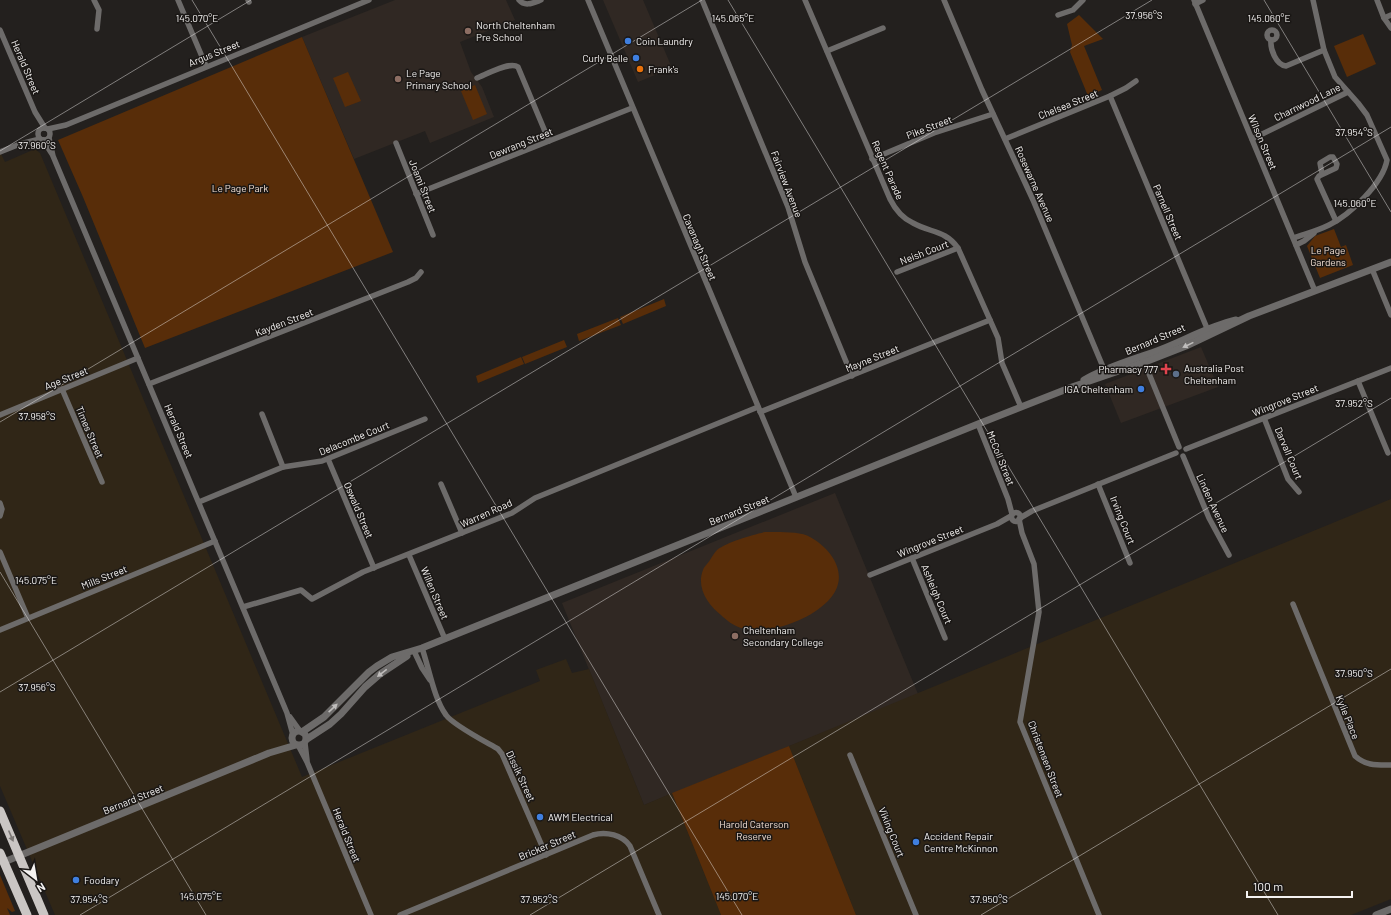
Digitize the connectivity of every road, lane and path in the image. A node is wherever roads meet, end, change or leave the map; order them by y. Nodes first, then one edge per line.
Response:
1 (94, 0) edge
2 (178, 0) edge
3 (369, 0) edge
4 (519, 0) edge
5 (541, 0) edge
6 (702, 0) edge
7 (806, 0) edge
8 (944, 0) edge
9 (1083, 0) edge
10 (1203, 0) edge
11 (1313, 0) edge
12 (1377, 0) edge
13 (587, 1) edge
14 (1194, 2) edge
15 (1058, 15) dead end
16 (1391, 15) edge
17 (1384, 18) junction
18 (883, 28) dead end
19 (1391, 28) edge
20 (97, 29) dead end
21 (0, 30) edge
22 (1271, 40) dead end
23 (1324, 50) junction
24 (827, 51) junction
25 (206, 66) junction
26 (477, 78) dead end
27 (1136, 81) dead end
28 (1348, 92) junction
29 (1110, 96) junction
30 (632, 108) junction
31 (34, 112) junction
32 (993, 114) junction
33 (66, 125) junction
34 (46, 128) junction
35 (38, 132) junction
36 (50, 136) junction
37 (1005, 139) junction
38 (1252, 139) junction
39 (41, 140) junction
40 (549, 141) junction
41 (396, 143) dead end
42 (20, 144) junction
43 (0, 152) edge
44 (53, 156) junction
45 (872, 159) junction
46 (1389, 167) edge
47 (1322, 174) dead end
48 (416, 194) junction
49 (1336, 221) junction
50 (1315, 231) junction
51 (433, 235) dead end
52 (1294, 238) junction
53 (1296, 246) junction
54 (958, 248) junction
55 (1391, 262) edge
56 (1372, 269) junction
57 (422, 272) dead end
58 (897, 272) dead end
59 (1315, 291) junction
60 (1391, 315) edge
61 (990, 320) junction
62 (1209, 332) junction
63 (138, 358) junction
64 (1143, 359) junction
65 (1391, 368) edge
66 (1106, 373) junction
67 (852, 376) junction
68 (1358, 381) junction
69 (149, 384) junction
70 (62, 389) junction
71 (1021, 407) junction
72 (759, 410) junction
73 (262, 414) dead end
74 (0, 415) edge
75 (1264, 418) junction
76 (425, 419) dead end
77 (978, 424) junction
78 (1179, 447) junction
79 (1186, 449) junction
80 (1176, 453) junction
81 (1388, 453) dead end
82 (1183, 456) junction
83 (328, 459) junction
84 (283, 467) junction
85 (102, 482) dead end
86 (441, 484) dead end
87 (1098, 484) junction
88 (1299, 492) dead end
89 (796, 497) junction
90 (198, 502) junction
91 (0, 503) edge
92 (0, 516) edge
93 (1016, 517) junction
94 (462, 533) junction
95 (215, 541) junction
96 (0, 552) edge
97 (409, 554) junction
98 (1229, 556) dead end
99 (912, 558) junction
100 (1130, 563) dead end
101 (374, 568) junction
102 (870, 575) dead end
103 (1293, 604) dead end
104 (243, 607) junction
105 (28, 618) junction
106 (0, 630) edge
107 (945, 638) dead end
108 (445, 639) junction
109 (422, 648) junction
110 (414, 651) junction
111 (432, 684) junction
112 (287, 713) junction
113 (301, 731) junction
114 (295, 741) junction
115 (306, 741) junction
116 (850, 755) dead end
117 (307, 762) junction
118 (1391, 765) edge
119 (0, 811) edge
120 (0, 853) edge
121 (546, 855) junction
122 (19, 856) junction
123 (4, 862) junction
124 (1391, 909) edge
125 (27, 915) edge
126 (44, 915) edge
127 (371, 915) edge
128 (400, 915) edge
129 (659, 915) edge
130 (916, 915) edge
131 (1099, 915) edge
132 (1376, 915) edge

1 - 20 street
2 - 25 street
3 - 25 street, Argus Street
4 - 5 street
6 - 67 street, Fairview Avenue
7 - 24 street, Regent Parade
8 - 32 street, Rosewarne Avenue
9 - 15 street
10 - 14 street
11 - 23 street
12 - 17 street
13 - 30 street, Cavanagh Street
14 - 38 street, Wilson Street
16 - 17 street
17 - 19 street
18 - 24 street
21 - 31 street, Herald Street
22 - 23 street
23 - 28 street
24 - 45 street, Regent Parade
25 - 33 street, Argus Street
26 - 40 street
27 - 29 street, Chelsea Street
28 - 38 street, Charnwood Lane
28 - 46 street
29 - 37 street, Chelsea Street
29 - 62 street, Parnell Street
30 - 40 street, Dewrang Street
30 - 72 street, Cavanagh Street
31 - 34 street, Herald Street
31 - 35 street, Herald Street
32 - 37 street, Rosewarne Avenue
32 - 45 street, Pike Street
33 - 34 street, Argus Street
33 - 36 street, Argus Street
34 - 35 street
34 - 36 street
35 - 39 street
35 - 42 street
36 - 39 street
36 - 44 street, Herald Street
37 - 66 street, Rosewarne Avenue
38 - 52 street, Wilson Street
39 - 42 street
39 - 44 street, Herald Street
40 - 48 street, Dewrang Street
41 - 48 street, Joami Street
42 - 43 street
44 - 63 street, Herald Street
45 - 54 street, Regent Parade
46 - 49 street
47 - 49 street
48 - 51 street, Joami Street
49 - 50 street
50 - 52 street
50 - 53 street
52 - 53 street, Wilson Street
53 - 59 street, Wilson Street
54 - 58 street, Neish Court
54 - 61 street, Regent Parade
55 - 56 street, Bernard Street
56 - 59 street, Bernard Street
56 - 60 street
57 - 69 street, Kayden Street
59 - 62 street, Bernard Street
61 - 67 street, Mayne Street
61 - 71 street, Regent Parade
62 - 64 street, Bernard Street
63 - 69 street, Herald Street
63 - 70 street, Age Street
64 - 66 street, Bernard Street
64 - 78 street
65 - 68 street, Wingrove Street
66 - 71 street, Bernard Street
67 - 72 street, Mayne Street
68 - 75 street, Wingrove Street
68 - 81 street
69 - 90 street, Herald Street
70 - 74 street, Age Street
70 - 85 street, Times Street
71 - 77 street, Bernard Street
72 - 89 street, Cavanagh Street
72 - 94 street, Warren Road
73 - 84 street
75 - 79 street, Wingrove Street
75 - 88 street, Darvall Court
76 - 83 street, Delacombe Court
77 - 89 street, Bernard Street
77 - 93 street, McColl Street
78 - 79 street
78 - 80 street
79 - 82 street
80 - 82 street
80 - 87 street, Wingrove Street
82 - 98 street, Linden Avenue
83 - 84 street, Delacombe Court
83 - 101 street, Oswald Street
84 - 90 street, Delacombe Court
86 - 94 street
87 - 93 street, Wingrove Street
87 - 100 street, Irving Court
89 - 108 street, Bernard Street
90 - 95 street, Herald Street
91 - 92 street
93 - 99 street, Wingrove Street
93 - 131 street, Christensen Street
94 - 97 street, Warren Road
95 - 104 street, Herald Street
95 - 105 street, Mills Street
96 - 105 street
97 - 101 street, Warren Road
97 - 108 street, Willen Street
99 - 102 street, Wingrove Street
99 - 107 street, Ashleigh Court
101 - 104 street, Warren Road
103 - 118 street, Kylie Place
104 - 112 street, Herald Street
105 - 106 street, Mills Street
108 - 109 street, Bernard Street
109 - 110 street, Bernard Street
109 - 111 street, Dissik Street
110 - 111 street, Dissik Street
113 -> 110 street, Bernard Street
110 -> 115 street, Bernard Street
111 - 121 street, Dissik Street
112 - 113 street, Herald Street
112 - 114 street, Herald Street
113 - 114 street
113 - 115 street
114 - 115 street
114 - 117 street, Herald Street
114 - 122 street, Bernard Street
115 - 117 street, Herald Street
116 - 130 street, Viking Court
117 - 127 street, Herald Street
119 -> 122 highway
120 - 123 highway
121 - 128 street, Bricker Street
121 - 129 street, Bricker Street
122 - 123 street, Bernard Street
122 - 126 highway
123 - 125 highway
124 - 132 street

